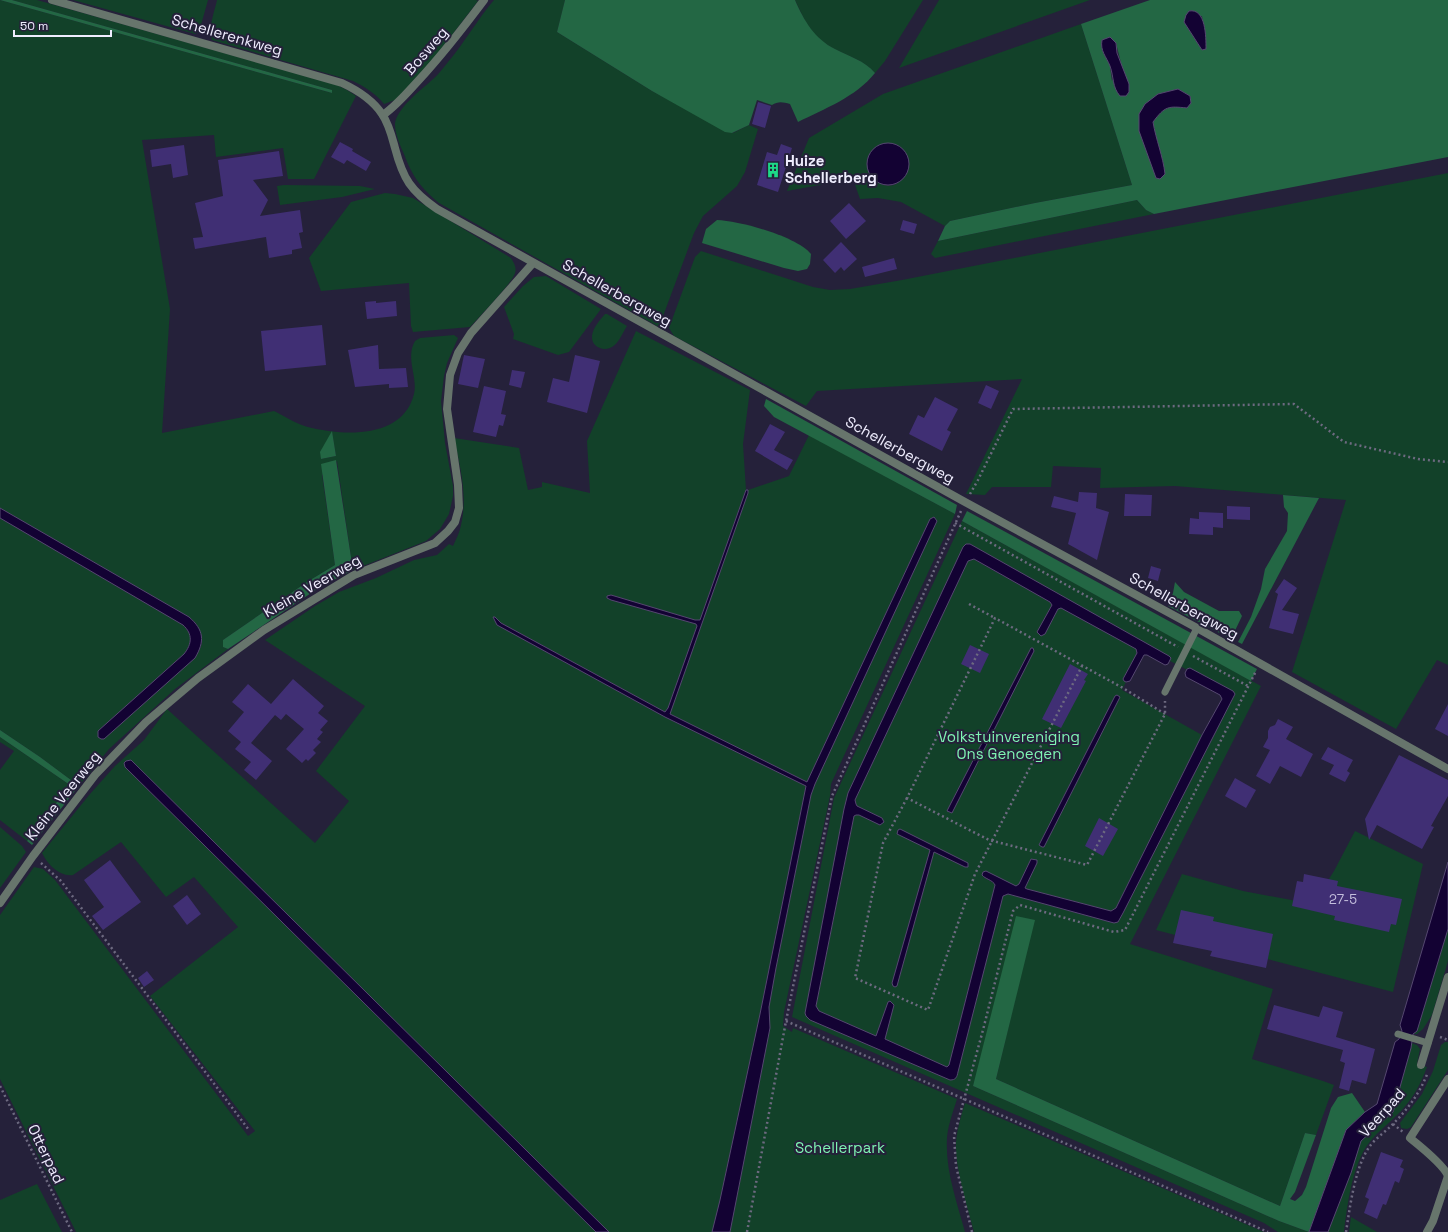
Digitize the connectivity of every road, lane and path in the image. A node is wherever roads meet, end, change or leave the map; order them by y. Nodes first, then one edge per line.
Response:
1 (52, 0) edge
2 (484, 0) edge
3 (383, 115) junction
4 (533, 263) junction
5 (1448, 462) edge
6 (965, 502) junction
7 (955, 523) junction
8 (969, 604) dead end
9 (995, 618) junction
10 (1197, 628) junction
11 (1185, 651) junction
12 (1260, 664) junction
13 (1082, 666) junction
14 (1248, 686) junction
15 (1165, 692) joint
16 (1165, 714) junction
17 (1448, 769) edge
18 (907, 798) junction
19 (991, 840) junction
20 (33, 856) junction
21 (0, 903) edge
22 (1448, 977) edge
23 (786, 1021) junction
24 (1398, 1034) dead end
25 (1448, 1040) edge
26 (1428, 1043) junction
27 (1438, 1044) dead end
28 (1421, 1065) dead end
29 (1429, 1071) dead end
30 (1448, 1079) edge
31 (0, 1086) edge
32 (964, 1098) junction
33 (248, 1130) dead end
34 (1448, 1174) edge
35 (72, 1232) edge
36 (746, 1232) edge
37 (972, 1232) edge
38 (1267, 1232) edge
39 (1346, 1232) edge
40 (1427, 1232) edge

1 - 3 street, Schellerenkweg
2 - 3 street, Bosweg
3 - 4 street, Schellerbergweg
4 - 6 street, Schellerbergweg
4 - 20 street, Kleine Veerweg
5 - 6 path
6 - 7 path
6 - 10 street, Schellerbergweg
7 - 11 path
7 - 23 path
8 - 9 path
9 - 13 path
9 - 18 path
10 - 11 lane
10 - 12 street, Schellerbergweg
11 - 14 path
11 - 15 lane
12 - 14 path
12 - 17 street, Schellerbergweg
13 - 16 path
13 - 19 path
14 - 32 path
15 - 16 path
16 - 19 path
18 - 19 path
18 - 19 path
20 - 21 street, Kleine Veerweg
20 - 33 path
22 - 26 street
23 - 32 path
23 - 36 path
24 - 26 lane
25 - 27 path
26 - 28 street
29 - 39 path, Veerpad
30 - 34 street
31 - 35 path, Otterpad
32 - 37 path
32 - 38 path
34 - 40 street

